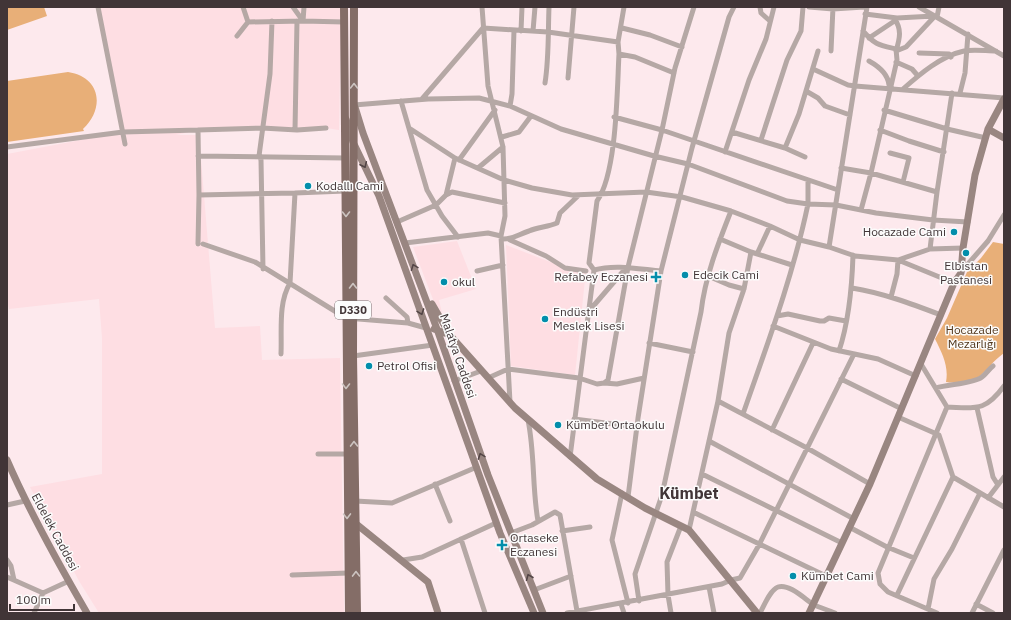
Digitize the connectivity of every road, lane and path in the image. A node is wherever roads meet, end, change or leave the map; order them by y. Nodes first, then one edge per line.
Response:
1 (98, 7) edge
2 (244, 7) edge
3 (293, 7) edge
4 (304, 7) edge
5 (344, 7) edge
6 (354, 7) edge
7 (482, 7) edge
8 (522, 7) edge
9 (535, 7) edge
10 (550, 7) edge
11 (574, 7) edge
12 (624, 7) edge
13 (694, 7) edge
14 (734, 7) edge
15 (760, 7) edge
16 (774, 7) edge
17 (803, 7) edge
18 (809, 7) edge
19 (865, 7) edge
20 (919, 7) edge
21 (939, 7) edge
22 (833, 8) edge
23 (865, 14) junction
24 (936, 16) junction
25 (895, 19) junction
26 (272, 21) junction
27 (297, 21) junction
28 (303, 21) junction
29 (770, 21) junction
30 (248, 22) junction
31 (344, 22) junction
32 (483, 28) junction
33 (622, 28) junction
34 (514, 30) junction
35 (521, 31) junction
36 (863, 31) junction
37 (533, 32) junction
38 (548, 32) junction
39 (968, 34) junction
40 (237, 36) dead end
41 (572, 36) junction
42 (869, 38) junction
43 (618, 42) junction
44 (682, 47) junction
45 (818, 51) dead end
46 (831, 51) dead end
47 (896, 51) junction
48 (966, 51) junction
49 (996, 51) junction
50 (919, 53) dead end
51 (619, 54) junction
52 (951, 56) junction
53 (1004, 56) edge
54 (868, 61) dead end
55 (896, 62) junction
56 (813, 69) junction
57 (674, 73) junction
58 (918, 76) junction
59 (568, 78) dead end
60 (545, 83) dead end
61 (855, 86) junction
62 (890, 88) junction
63 (903, 89) junction
64 (806, 91) junction
65 (952, 93) junction
66 (960, 93) junction
67 (1004, 98) edge
68 (422, 99) junction
69 (401, 101) junction
70 (493, 101) junction
71 (354, 105) junction
72 (510, 106) junction
73 (495, 110) junction
74 (884, 110) junction
75 (345, 115) junction
76 (850, 115) junction
77 (531, 116) junction
78 (614, 117) junction
79 (262, 128) junction
80 (326, 128) dead end
81 (409, 128) junction
82 (946, 129) junction
83 (988, 129) junction
84 (198, 130) junction
85 (295, 130) junction
86 (662, 130) junction
87 (880, 130) junction
88 (123, 132) junction
89 (732, 132) junction
90 (502, 137) junction
91 (986, 138) junction
92 (1004, 138) edge
93 (761, 140) junction
94 (694, 141) junction
95 (353, 142) junction
96 (613, 143) junction
97 (125, 144) dead end
98 (367, 144) junction
99 (345, 145) junction
100 (7, 147) edge
101 (503, 147) junction
102 (785, 148) junction
103 (726, 152) junction
104 (890, 152) dead end
105 (944, 152) junction
106 (198, 156) junction
107 (259, 156) junction
108 (654, 156) junction
109 (805, 157) dead end
110 (345, 158) junction
111 (457, 159) junction
112 (688, 164) junction
113 (478, 168) junction
114 (841, 168) junction
115 (871, 173) junction
116 (504, 180) junction
117 (808, 180) junction
118 (903, 182) junction
119 (838, 190) junction
120 (345, 191) junction
121 (646, 192) junction
122 (937, 192) junction
123 (262, 193) junction
124 (295, 193) junction
125 (602, 194) junction
126 (199, 195) junction
127 (446, 195) junction
128 (579, 195) junction
129 (679, 196) junction
130 (505, 203) junction
131 (808, 204) junction
132 (436, 205) junction
133 (836, 205) junction
134 (861, 210) junction
135 (731, 211) junction
136 (1004, 215) edge
137 (934, 220) junction
138 (397, 222) junction
139 (968, 222) junction
140 (770, 226) junction
141 (458, 237) junction
142 (501, 238) junction
143 (720, 239) junction
144 (510, 240) junction
145 (800, 240) junction
146 (405, 243) junction
147 (829, 247) junction
148 (962, 248) junction
149 (930, 249) junction
150 (751, 252) junction
151 (757, 254) junction
152 (853, 255) junction
153 (898, 260) junction
154 (503, 265) junction
155 (792, 265) junction
156 (627, 268) junction
157 (263, 269) junction
158 (594, 270) junction
159 (477, 271) dead end
160 (586, 271) dead end
161 (661, 271) junction
162 (960, 273) junction
163 (708, 276) junction
164 (290, 282) junction
165 (420, 283) junction
166 (954, 283) junction
167 (852, 288) junction
168 (744, 289) junction
169 (386, 298) dead end
170 (891, 298) junction
171 (588, 312) junction
172 (941, 315) junction
173 (777, 316) junction
174 (350, 318) junction
175 (846, 321) junction
176 (408, 323) junction
177 (773, 326) junction
178 (426, 328) junction
179 (437, 329) junction
180 (450, 335) junction
181 (440, 337) junction
182 (649, 343) junction
183 (813, 343) junction
184 (433, 345) junction
185 (459, 346) junction
186 (839, 351) junction
187 (693, 352) junction
188 (281, 354) dead end
189 (854, 354) junction
190 (353, 356) junction
191 (921, 364) junction
192 (993, 366) dead end
193 (508, 369) junction
194 (482, 371) junction
195 (916, 376) junction
196 (488, 378) junction
197 (579, 378) junction
198 (644, 378) junction
199 (841, 379) junction
200 (454, 381) junction
201 (604, 383) junction
202 (1004, 386) edge
203 (936, 388) junction
204 (718, 401) junction
205 (510, 403) junction
206 (946, 407) junction
207 (977, 408) junction
208 (902, 409) junction
209 (743, 414) junction
210 (898, 417) junction
211 (574, 419) junction
212 (528, 420) junction
213 (637, 427) junction
214 (772, 430) junction
215 (936, 434) junction
216 (709, 441) junction
217 (807, 448) junction
218 (318, 454) dead end
219 (346, 454) junction
220 (570, 457) junction
221 (7, 460) edge
222 (9, 467) edge
223 (476, 468) junction
224 (702, 474) junction
225 (953, 477) junction
226 (1004, 477) edge
227 (790, 483) junction
228 (435, 484) junction
229 (870, 484) junction
230 (998, 485) junction
231 (980, 493) junction
232 (625, 495) junction
233 (988, 498) junction
234 (25, 501) junction
235 (355, 501) junction
236 (7, 505) edge
237 (1004, 507) edge
238 (776, 511) junction
239 (693, 512) junction
240 (656, 514) junction
241 (854, 519) junction
242 (450, 521) dead end
243 (538, 521) junction
244 (355, 523) junction
245 (496, 523) junction
246 (681, 526) junction
247 (849, 527) junction
248 (590, 528) dead end
249 (690, 530) junction
250 (562, 531) junction
251 (511, 533) junction
252 (461, 539) junction
253 (842, 543) junction
254 (759, 545) junction
255 (887, 547) junction
256 (1004, 550) edge
257 (914, 558) junction
258 (7, 560) edge
259 (403, 560) junction
260 (348, 573) junction
261 (292, 574) dead end
262 (571, 576) junction
263 (826, 576) junction
264 (7, 577) edge
265 (14, 580) junction
266 (731, 580) junction
267 (69, 582) junction
268 (709, 587) junction
269 (534, 590) junction
270 (43, 593) junction
271 (668, 595) junction
272 (897, 595) junction
273 (640, 601) junction
274 (628, 603) junction
275 (621, 604) junction
276 (813, 604) junction
277 (976, 604) junction
278 (928, 609) junction
279 (577, 611) junction
280 (584, 612) edge
281 (34, 613) edge
282 (87, 613) edge
283 (349, 613) edge
284 (357, 613) edge
285 (438, 613) edge
286 (485, 613) edge
287 (534, 613) edge
288 (543, 613) edge
289 (567, 613) edge
290 (624, 613) edge
291 (671, 613) edge
292 (714, 613) edge
293 (757, 613) edge
294 (760, 613) edge
295 (809, 613) edge
296 (835, 613) edge
297 (937, 613) edge
298 (972, 613) edge
299 (993, 613) edge

1 - 88 street
2 - 30 street
3 - 28 street
4 - 28 street
5 - 31 main road, D330
71 -> 6 main road, D330
7 - 32 street
8 - 35 street
9 - 37 street
10 - 38 street
11 - 41 street
12 - 33 street
13 - 44 street
14 - 94 street
15 - 29 street
16 - 29 street
17 - 93 street
18 - 22 street
19 - 22 street
19 - 23 street
20 - 24 street
21 - 24 street
22 - 46 street
23 - 25 street
23 - 36 street
24 - 25 street
24 - 39 street
24 - 47 street
25 - 42 street
25 - 47 street
26 - 27 street
26 - 30 street
26 - 79 street
27 - 28 street
27 - 85 street
28 - 31 street
29 - 89 street
30 - 40 street
31 - 75 main road, D330
32 - 34 street
32 - 68 street
32 - 70 street
33 - 43 street
33 - 44 street
34 - 35 street
34 - 72 street
35 - 37 street
36 - 42 street
36 - 61 street
37 - 38 street
38 - 41 street
38 - 60 street
39 - 48 street
39 - 49 street
41 - 43 street
41 - 59 street
42 - 47 street
43 - 51 street
44 - 57 street
45 - 56 street
47 - 55 street
48 - 49 street
48 - 52 street
48 - 66 street
49 - 53 street
50 - 52 street
51 - 57 street
51 - 78 street
52 - 58 street
54 - 62 street
55 - 58 street
55 - 62 street
56 - 61 street
56 - 64 street
57 - 86 street
58 - 63 street
61 - 62 street
61 - 76 street
62 - 63 street
62 - 74 street
63 - 65 street
64 - 76 street
64 - 102 street
65 - 66 street
65 - 82 street
66 - 67 street
67 - 83 street
68 - 69 street
68 - 70 street
69 - 71 street
69 - 81 street
70 - 72 street
70 - 73 street
71 - 95 main road, D330
71 - 98 street, Malatya Caddesi
72 - 77 street
73 - 90 street
73 - 111 street
74 - 82 street
74 - 87 street
75 - 95 street
75 - 99 main road, D330
76 - 114 street
77 - 90 street
77 - 96 street
78 - 86 street
78 - 96 street
79 - 84 street
79 - 85 street
79 - 107 street
80 - 85 street
81 - 111 street
81 - 132 street
82 - 91 street
82 - 105 street
83 - 91 street
83 - 92 street
84 - 88 street
84 - 106 street
86 - 94 street
86 - 108 street
87 - 105 street
87 - 115 street
88 - 97 street
88 - 100 street
89 - 93 street
89 - 103 street
90 - 101 street
91 - 139 street
93 - 102 street
94 - 103 street
94 - 112 street
95 - 98 street
95 - 99 street
174 -> 95 main road, D330
95 -> 178 street
96 - 108 street
96 - 125 street
98 - 138 street, Malatya Caddesi
99 - 110 main road, D330
101 - 113 street
101 - 116 street
102 - 109 street
103 - 117 street
104 - 118 street
105 - 122 street
106 - 107 street
106 - 126 street
107 - 110 street
107 - 123 street
108 - 112 street
108 - 121 street
110 - 120 main road, D330
111 - 113 street
111 - 127 street
112 - 129 street
112 - 131 street
113 - 116 street
114 - 115 street
114 - 119 street
115 - 118 street
115 - 134 street
116 - 128 street
116 - 130 street
117 - 119 street
117 - 131 street
118 - 122 street
119 - 133 street
120 - 124 street
120 -> 174 main road, D330
121 - 125 street
121 - 129 street
121 - 156 street
122 - 137 street
123 - 124 street
123 - 126 street
123 - 157 street
124 - 164 street
125 - 128 street
125 - 158 street
126 - 157 street
127 - 130 street
127 - 132 street
128 - 144 street
129 - 135 street
129 - 161 street
130 - 142 street
131 - 133 street
131 - 145 street
132 - 138 street
132 - 141 street
133 - 134 street
133 - 147 street
134 - 137 street
135 - 140 street
135 - 143 street
136 - 162 street
137 - 139 street
137 - 149 street
138 - 146 street, Malatya Caddesi
139 - 148 street
140 - 145 street
140 - 151 street
141 - 142 street
141 - 146 street
142 - 144 street
142 - 154 street
143 - 150 street
143 - 163 street
144 - 160 street
145 - 147 street
145 - 155 street
165 -> 146 street, Malatya Caddesi
147 - 152 street
148 - 149 street
148 - 162 street
149 - 153 street
150 - 151 street
150 - 168 street
151 - 155 street
152 - 153 street
152 - 167 street
153 - 166 street
153 - 170 street
154 - 159 street
154 - 193 street
155 - 173 street
156 - 158 street
156 - 161 street
156 - 171 street
156 - 201 street
157 - 164 street
158 - 171 street
161 - 182 street
162 - 166 street
163 - 168 street
163 - 187 street
164 - 174 street
164 - 188 street
165 - 179 street, Malatya Caddesi
165 - 180 street
166 - 172 street
167 - 170 street
167 - 175 street
168 - 204 street
169 - 176 street
170 - 172 street
171 - 197 street
172 - 191 street
173 - 175 street
173 - 177 street
174 - 176 street
174 - 190 main road, D330
174 -> 219 main road, D330
175 - 186 street
176 - 178 street
177 - 183 street
177 - 209 street
178 - 179 street
178 - 181 street
178 - 184 street
179 - 180 street
179 - 181 street, Malatya Caddesi
180 - 185 street
181 - 185 street
181 - 200 street, Malatya Caddesi
182 - 187 street
182 - 198 street
183 - 186 street
183 - 214 street
184 - 190 street
184 - 223 street
185 - 194 street
186 - 189 street
187 - 240 street
189 - 195 street
189 - 199 street
235 -> 190 main road, D330
191 - 195 street
191 - 203 street
192 - 203 street
193 - 196 street
193 - 197 street
193 - 205 street
194 - 196 street
194 - 200 street
195 - 208 street
196 - 205 street
197 - 201 street
197 - 211 street
198 - 201 street
198 - 213 street
199 - 208 street
199 - 217 street
251 -> 200 street, Malatya Caddesi
202 - 207 street
203 - 206 street
204 - 209 street
204 - 216 street
205 - 212 street
206 - 207 street
206 - 215 street
207 - 230 street
208 - 210 street
209 - 214 street
210 - 215 street
210 - 229 street
211 - 213 street
211 - 220 street
212 - 220 street
212 - 243 street
213 - 232 street
214 - 217 street
215 - 225 street
215 - 255 street
216 - 224 street
216 - 227 street
217 - 227 street
217 - 229 street
218 - 219 street
219 -> 260 main road, D330
220 - 232 street
221 - 222 street, Eldelek Caddesi
222 - 234 street, Eldelek Caddesi
223 - 228 street
223 - 245 street
224 - 238 street
224 - 239 street
225 - 231 street
225 - 257 street
226 - 230 street
227 - 238 street
227 - 241 street
228 - 235 street
228 - 242 street
229 - 241 street
230 - 233 street
231 - 233 street
231 - 278 street
232 - 240 street
232 - 274 street
233 - 237 street
234 - 236 street
234 - 267 street, Eldelek Caddesi
235 - 244 main road, D330
238 - 253 street
238 - 254 street
239 - 249 street
239 - 254 street
240 - 246 street
240 - 273 street
241 - 247 street
243 - 250 street
243 - 251 street
244 - 259 street
284 -> 244 main road, D330
245 - 252 street
245 - 287 street
246 - 249 street
246 - 271 street
247 - 253 street
247 - 255 street
248 - 250 street
249 - 266 street
250 - 262 street
269 -> 251 street, Malatya Caddesi
252 - 259 street
252 - 286 street
253 - 263 street
254 - 263 street
254 - 266 street
255 - 257 street
255 - 272 street
256 - 277 street
257 - 272 street
258 - 265 street
259 - 285 street
260 - 261 street
260 - 283 main road, D330
262 - 269 street
262 - 279 street
263 - 276 street
264 - 265 street
265 - 270 street
266 - 268 street
266 - 293 street
267 - 270 street
267 - 282 street, Eldelek Caddesi
268 - 271 street
268 - 292 street
269 - 288 street, Malatya Caddesi
270 - 281 street
271 - 273 street
271 - 291 street
272 - 278 street
273 - 274 street
274 - 275 street
275 - 280 street
275 - 290 street
276 - 294 street
276 - 295 street
276 - 296 street
277 - 298 street
277 - 299 street
278 - 297 street
279 - 280 street
279 - 289 street

